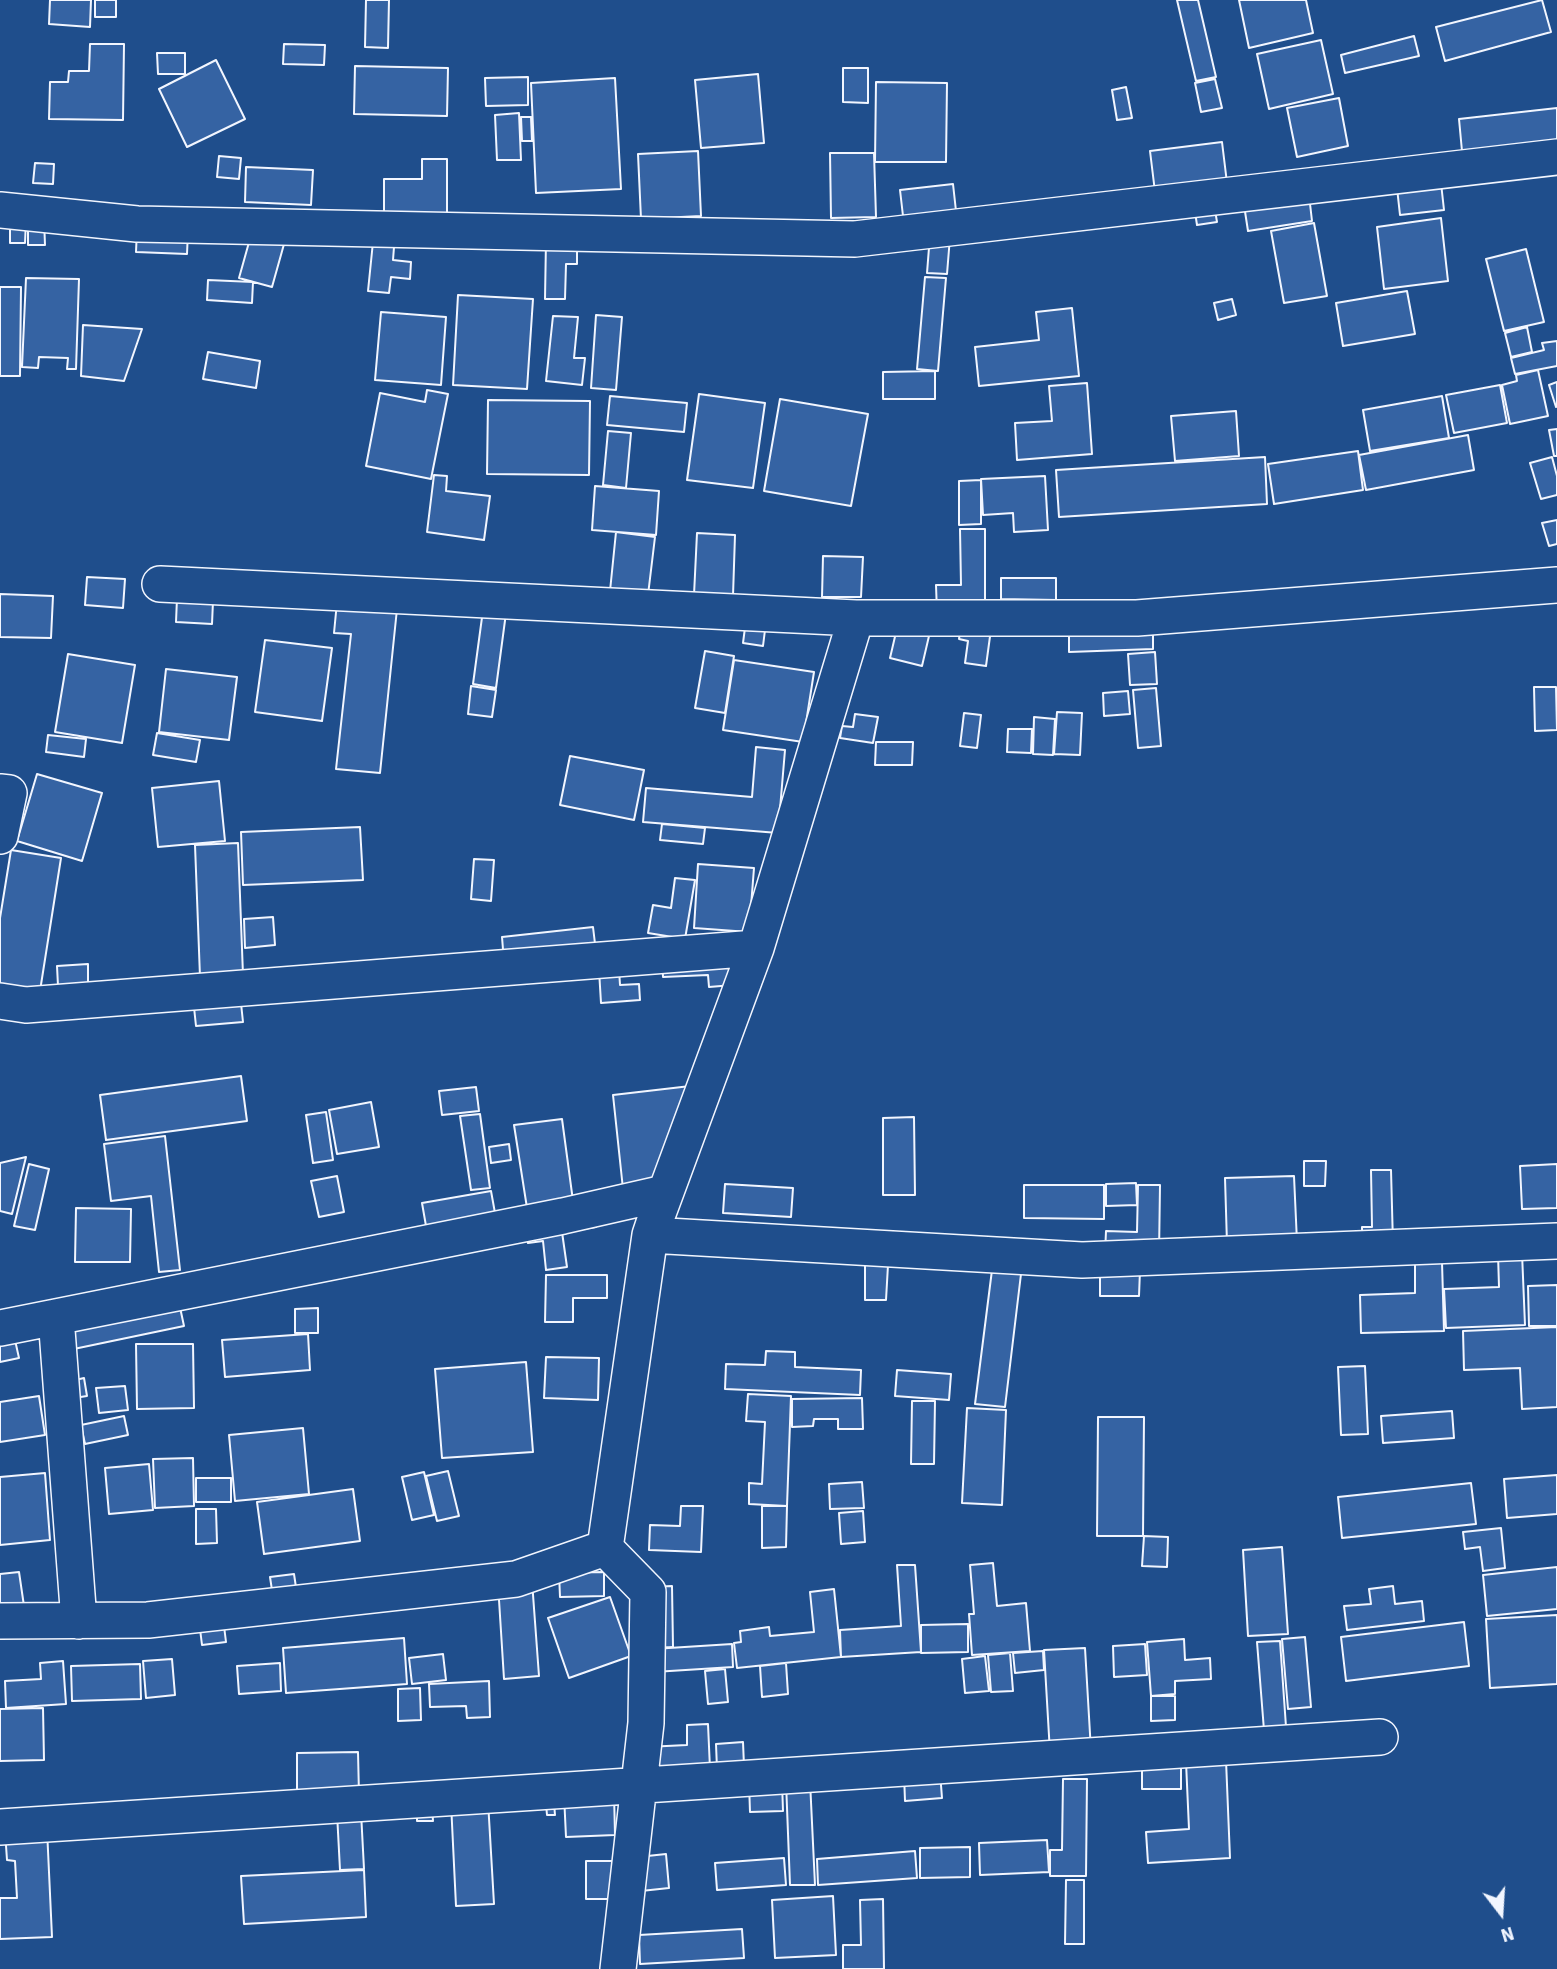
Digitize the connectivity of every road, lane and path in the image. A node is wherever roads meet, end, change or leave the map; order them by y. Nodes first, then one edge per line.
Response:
1 (1557, 157) edge
2 (0, 210) edge
3 (160, 584) dead end
4 (1557, 584) edge
5 (856, 618) junction
6 (0, 792) edge
7 (0, 835) edge
8 (756, 948) junction
9 (0, 1001) edge
10 (664, 1193) junction
11 (650, 1235) junction
12 (1557, 1241) edge
13 (56, 1317) junction
14 (0, 1328) edge
15 (605, 1548) junction
16 (79, 1620) junction
17 (0, 1621) edge
18 (1380, 1737) dead end
19 (639, 1784) junction
20 (0, 1827) edge
21 (618, 1969) edge

1 - 2 street
3 - 5 street
4 - 5 street
5 - 8 street
6 - 7 street
8 - 9 street
8 - 10 street
10 - 11 street
10 - 13 street
11 - 12 street
11 - 15 street
13 - 14 street
13 - 16 street
15 - 16 street
15 - 19 street
16 - 17 street
18 - 19 street
19 - 20 street
19 - 21 street

